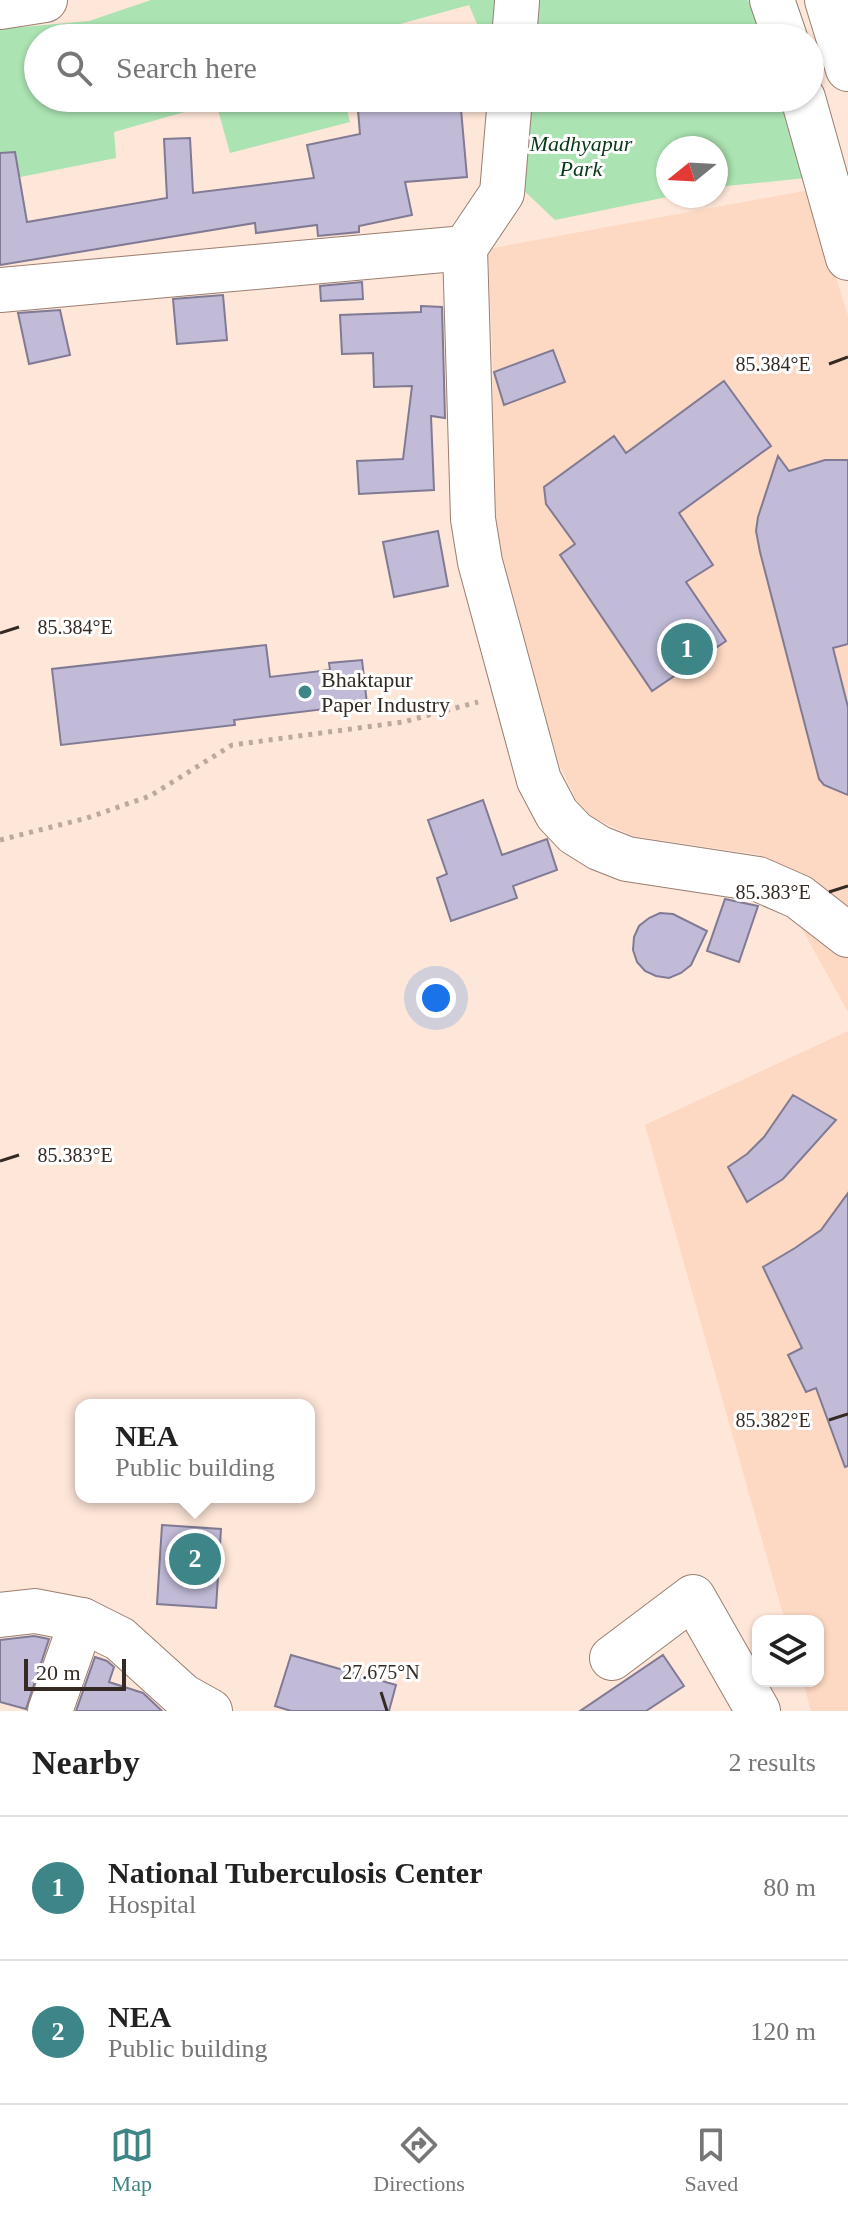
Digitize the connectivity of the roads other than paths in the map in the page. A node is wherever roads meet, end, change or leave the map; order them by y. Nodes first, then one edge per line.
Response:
1 (45, 0) edge
2 (772, 0) edge
3 (827, 0) edge
4 (0, 7) edge
5 (780, 24) edge
6 (848, 69) edge
7 (509, 112) edge
8 (807, 112) edge
9 (465, 248) junction
10 (848, 258) edge
11 (0, 290) edge
12 (848, 935) edge
13 (0, 1615) edge
14 (82, 1620) junction
15 (612, 1658) dead end
16 (50, 1711) edge
17 (210, 1711) edge
18 (758, 1711) edge

1 - 4 main road
2 - 5 main road
3 - 6 main road
7 - 9 main road
8 - 10 main road
9 - 11 main road
9 - 12 main road
13 - 14 main road
14 - 16 main road
14 - 17 main road
15 - 18 main road

